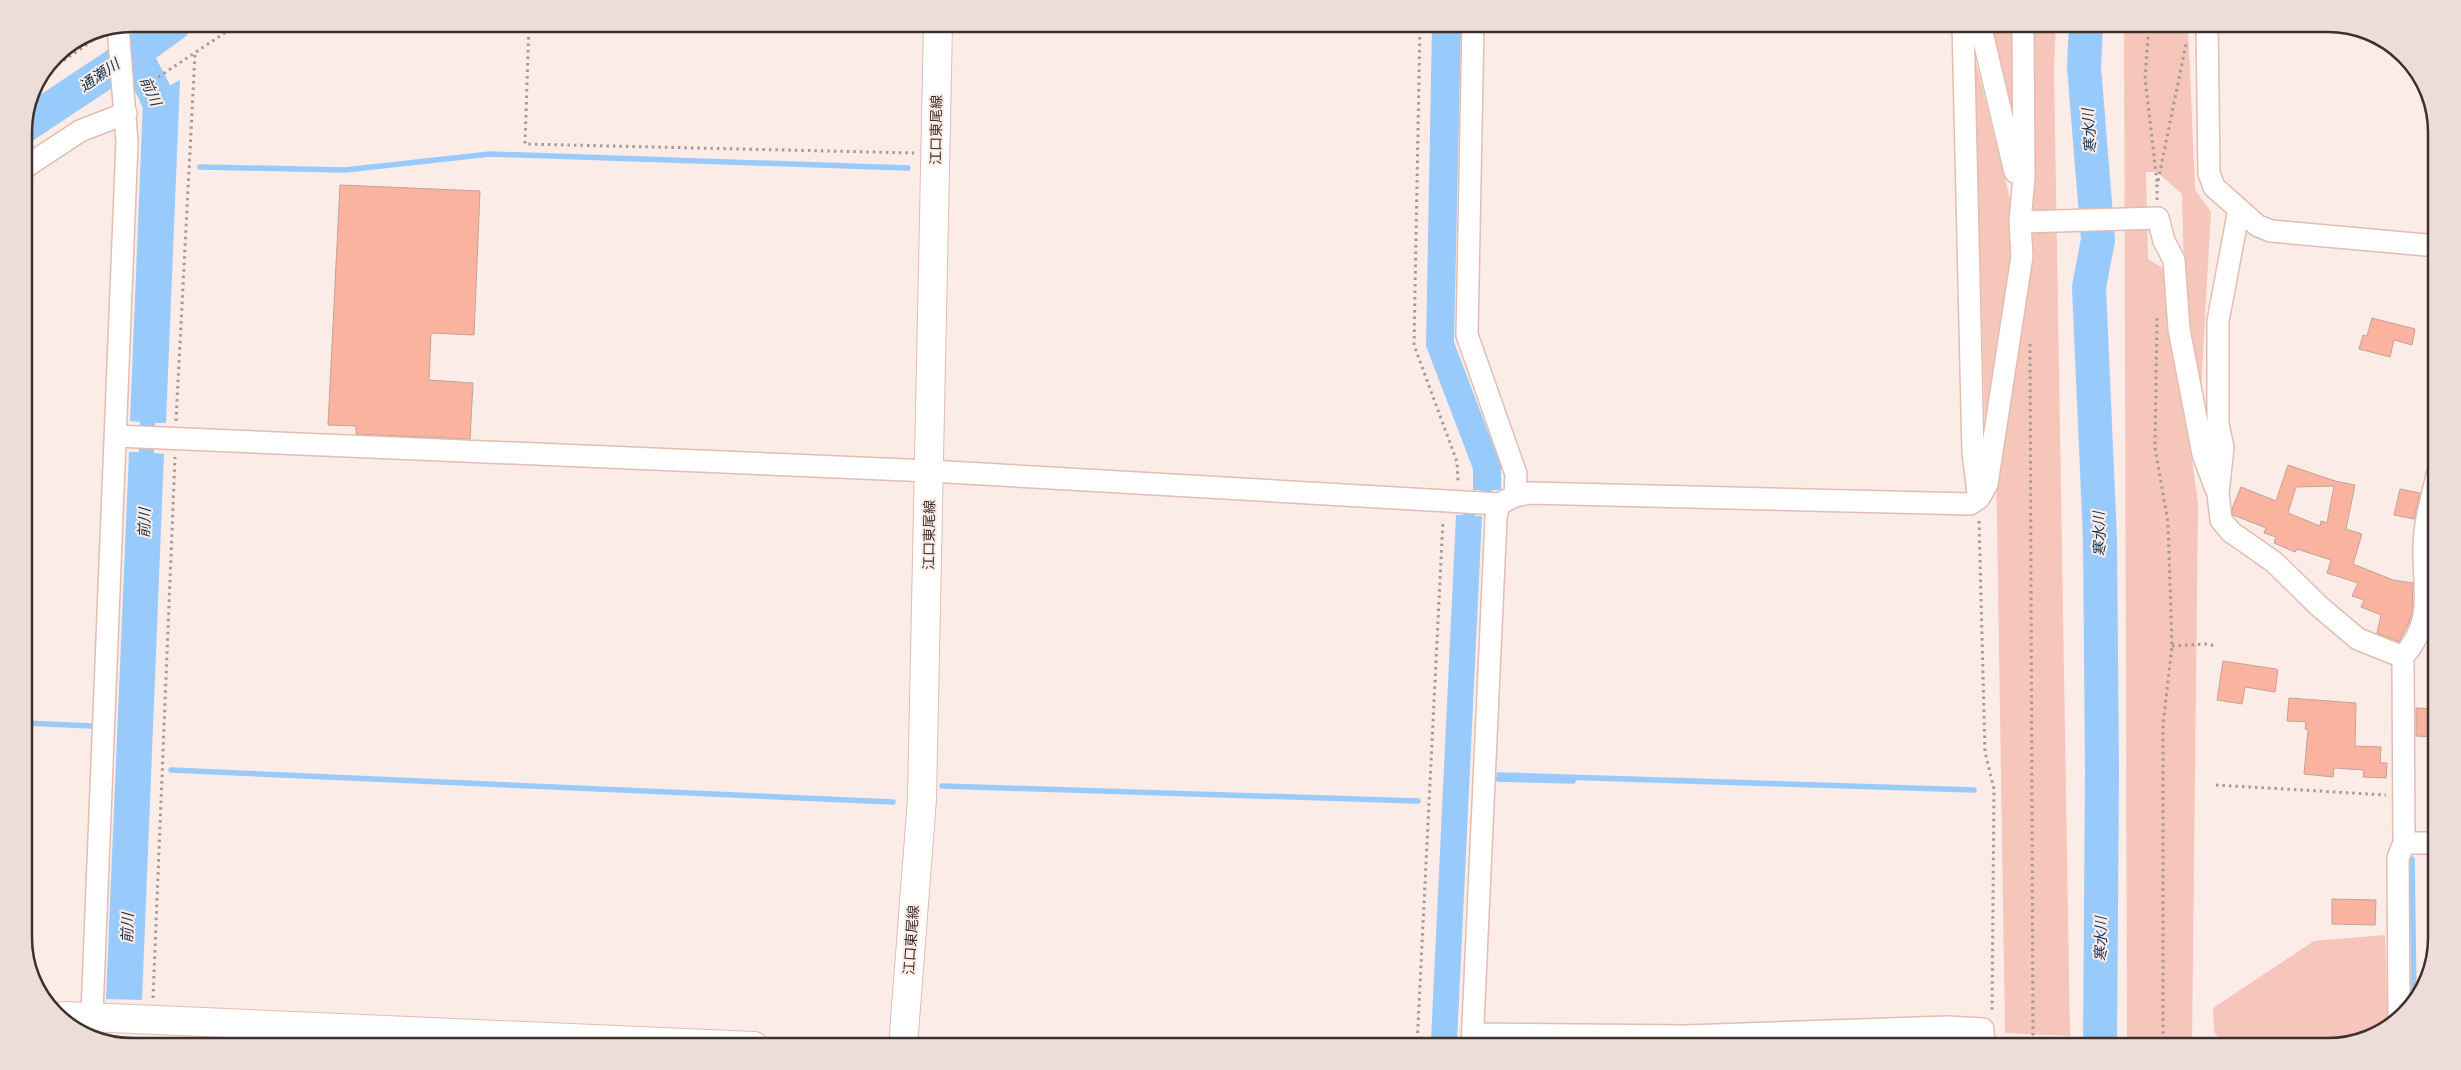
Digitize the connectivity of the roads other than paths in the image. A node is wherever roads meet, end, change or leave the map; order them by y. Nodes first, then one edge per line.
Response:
1 (938, 32) edge
2 (1473, 32) edge
3 (1963, 32) edge
4 (1982, 32) edge
5 (2023, 32) edge
6 (2207, 32) edge
7 (114, 34) edge
8 (130, 101) junction
9 (33, 162) edge
10 (2022, 200) junction
11 (2239, 209) junction
12 (2026, 222) junction
13 (2428, 245) edge
14 (125, 436) junction
15 (930, 471) junction
16 (2218, 494) junction
17 (1979, 498) junction
18 (1483, 502) junction
19 (2428, 517) edge
20 (2403, 657) junction
21 (2404, 843) junction
22 (2428, 843) edge
23 (2399, 1008) edge
24 (91, 1027) edge
25 (576, 1038) edge
26 (904, 1038) edge
27 (1473, 1038) edge
28 (1580, 1038) edge
29 (1984, 1038) edge

1 - 15 main road, 江口東尾線
2 - 18 street
3 - 17 street
4 - 10 street
5 - 10 street
6 - 11 street
7 - 8 street
8 - 9 street
8 - 14 street
10 - 12 street
11 - 13 street
11 - 16 street
12 - 16 street
12 - 17 street
14 - 15 street
14 - 24 street
15 - 18 street
15 - 26 main road, 江口東尾線
16 - 20 street
17 - 18 street
18 - 27 street
19 - 20 street
20 - 21 street
21 - 22 street
21 - 23 street
24 - 25 main road
28 - 29 street

